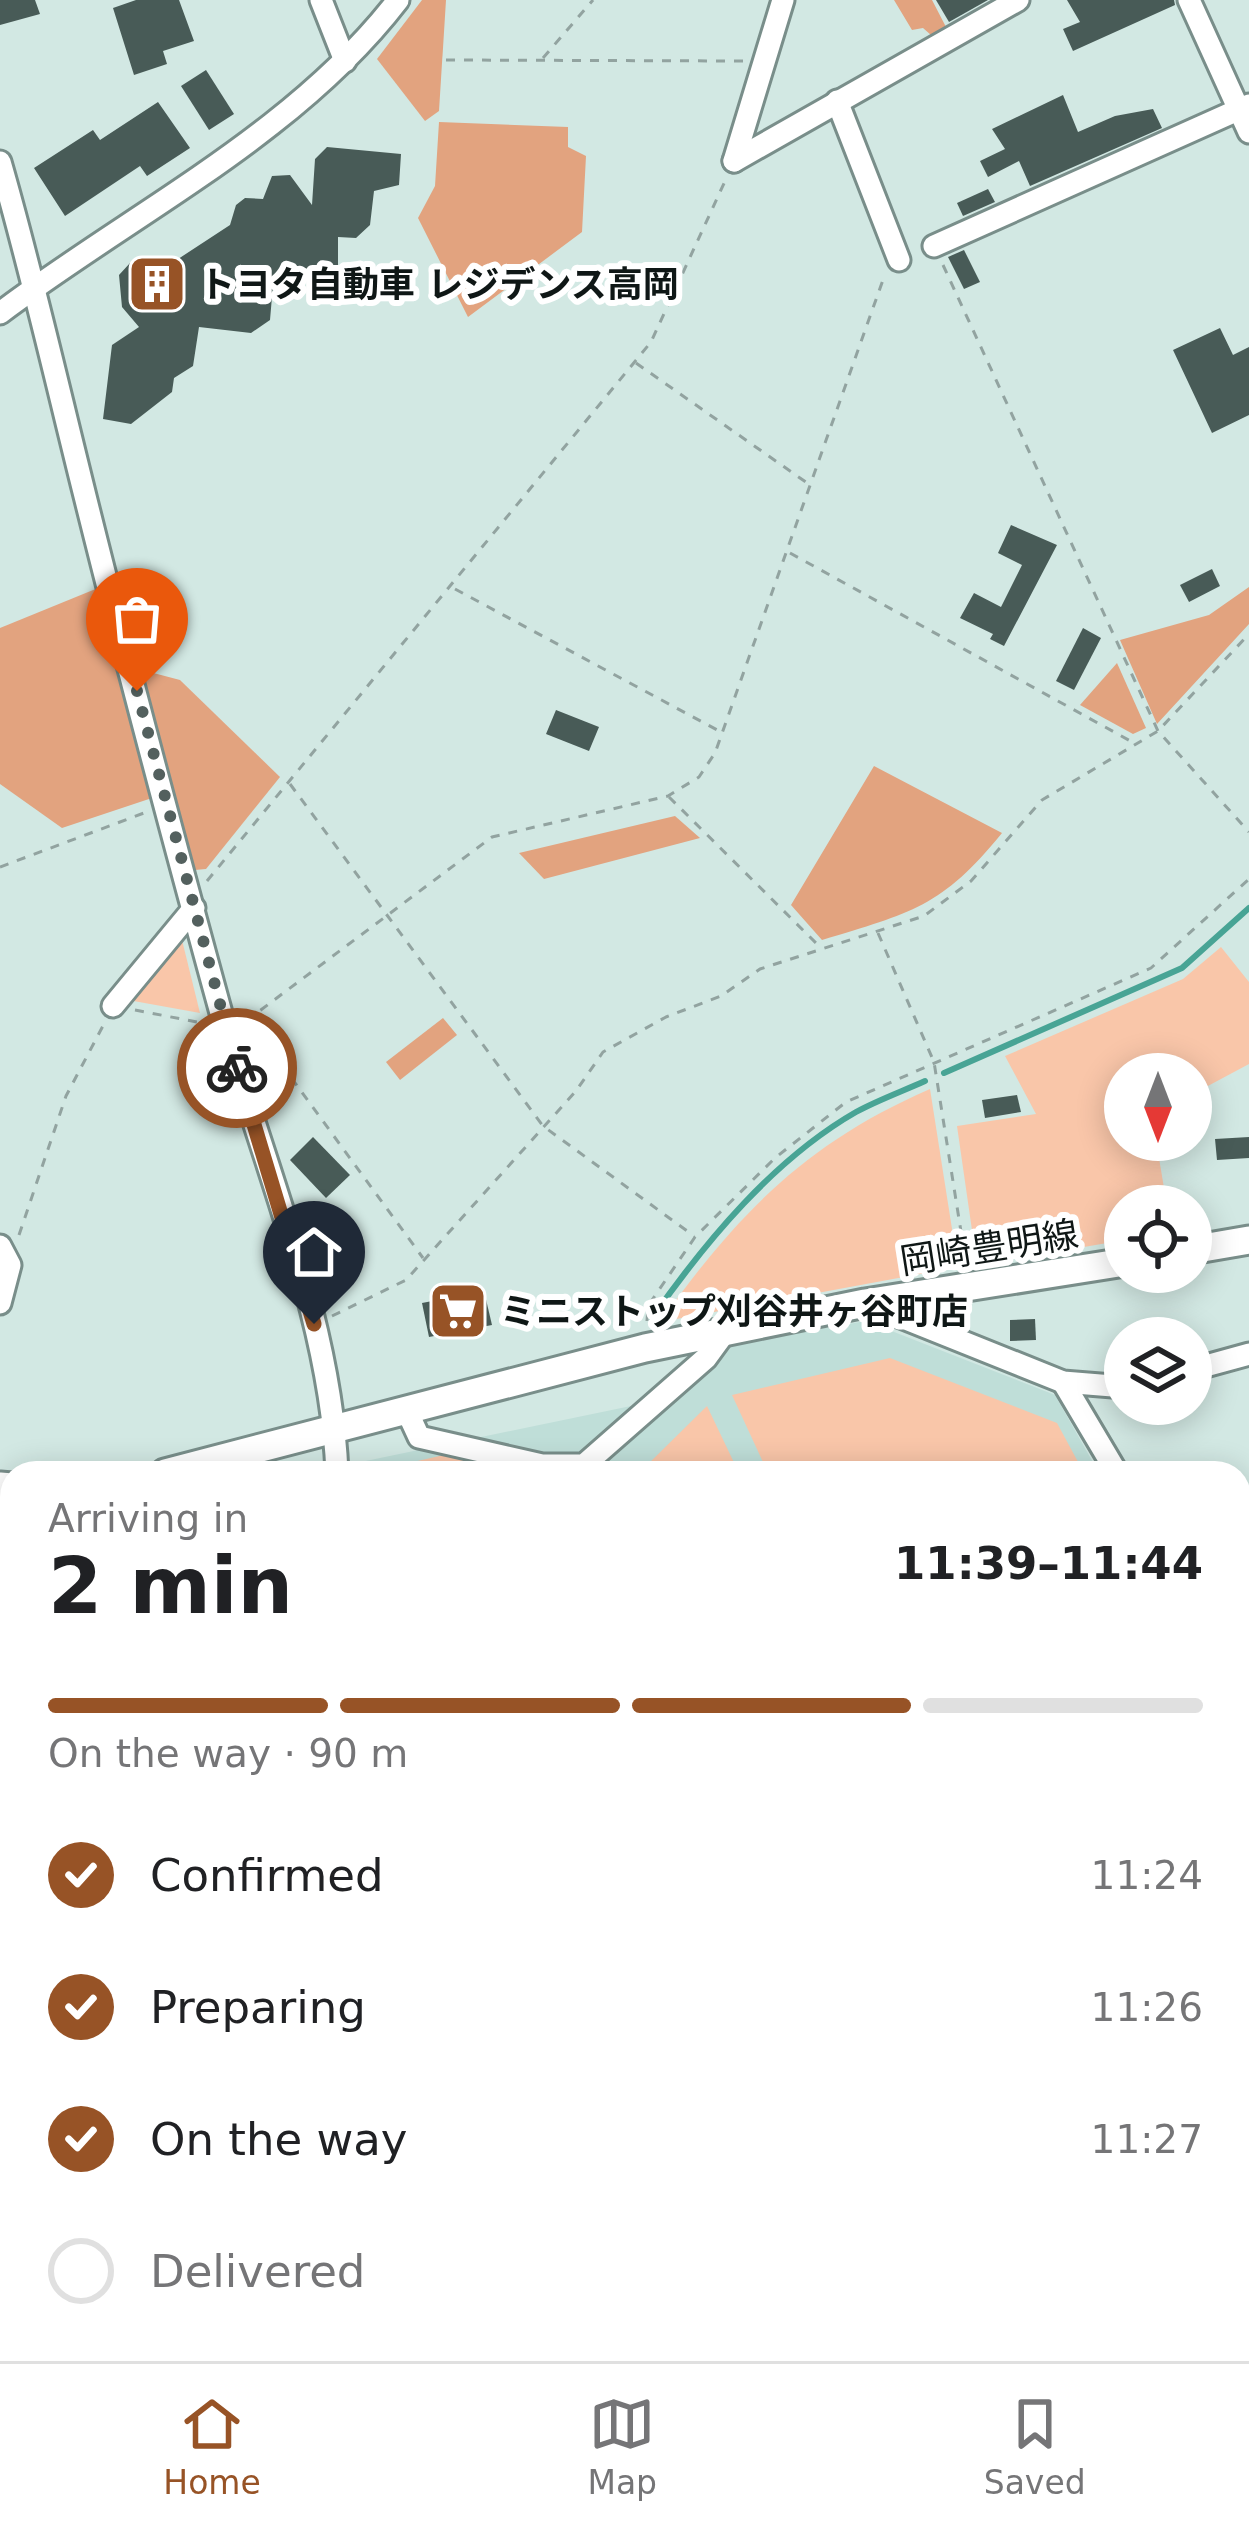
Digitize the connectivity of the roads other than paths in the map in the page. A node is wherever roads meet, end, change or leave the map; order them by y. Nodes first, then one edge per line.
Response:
1 (321, 0) edge
2 (398, 0) edge
3 (1018, 0) edge
4 (1190, 0) edge
5 (781, 1) edge
6 (345, 61) junction
7 (837, 101) junction
8 (1244, 107) edge
9 (1249, 132) edge
10 (0, 162) edge
11 (934, 246) road end
12 (899, 260) road end
13 (38, 285) junction
14 (0, 313) edge
15 (192, 900) junction
16 (113, 1006) road end
17 (1249, 1240) edge
18 (1212, 1246) edge
19 (5, 1256) edge
20 (1104, 1266) edge
21 (0, 1303) edge
22 (865, 1303) junction
23 (725, 1332) junction
24 (1249, 1354) edge
25 (1212, 1364) edge
26 (1063, 1382) junction
27 (1104, 1385) edge
28 (406, 1409) junction
29 (335, 1428) junction
30 (252, 1461) edge
31 (336, 1461) edge
32 (524, 1461) edge
33 (589, 1461) edge
34 (1110, 1461) edge

1 - 6 street
2 - 6 street
3 - 7 street
4 - 8 street
5 - 7 street
6 - 13 street
7 - 12 street
8 - 9 street
8 - 11 street
10 - 13 street
13 - 14 street
13 - 15 street
15 - 16 street
15 - 29 street
17 - 18 main road
19 - 21 street
20 - 22 main road, 岡崎豊明線
22 - 23 main road, 岡崎豊明線
22 - 26 street
23 - 28 main road, 岡崎豊明線
23 - 33 street
24 - 25 street
26 - 27 street
26 - 34 street
28 - 29 main road, 岡崎豊明線
28 - 32 street
29 - 30 main road, 岡崎豊明線
29 - 31 street

